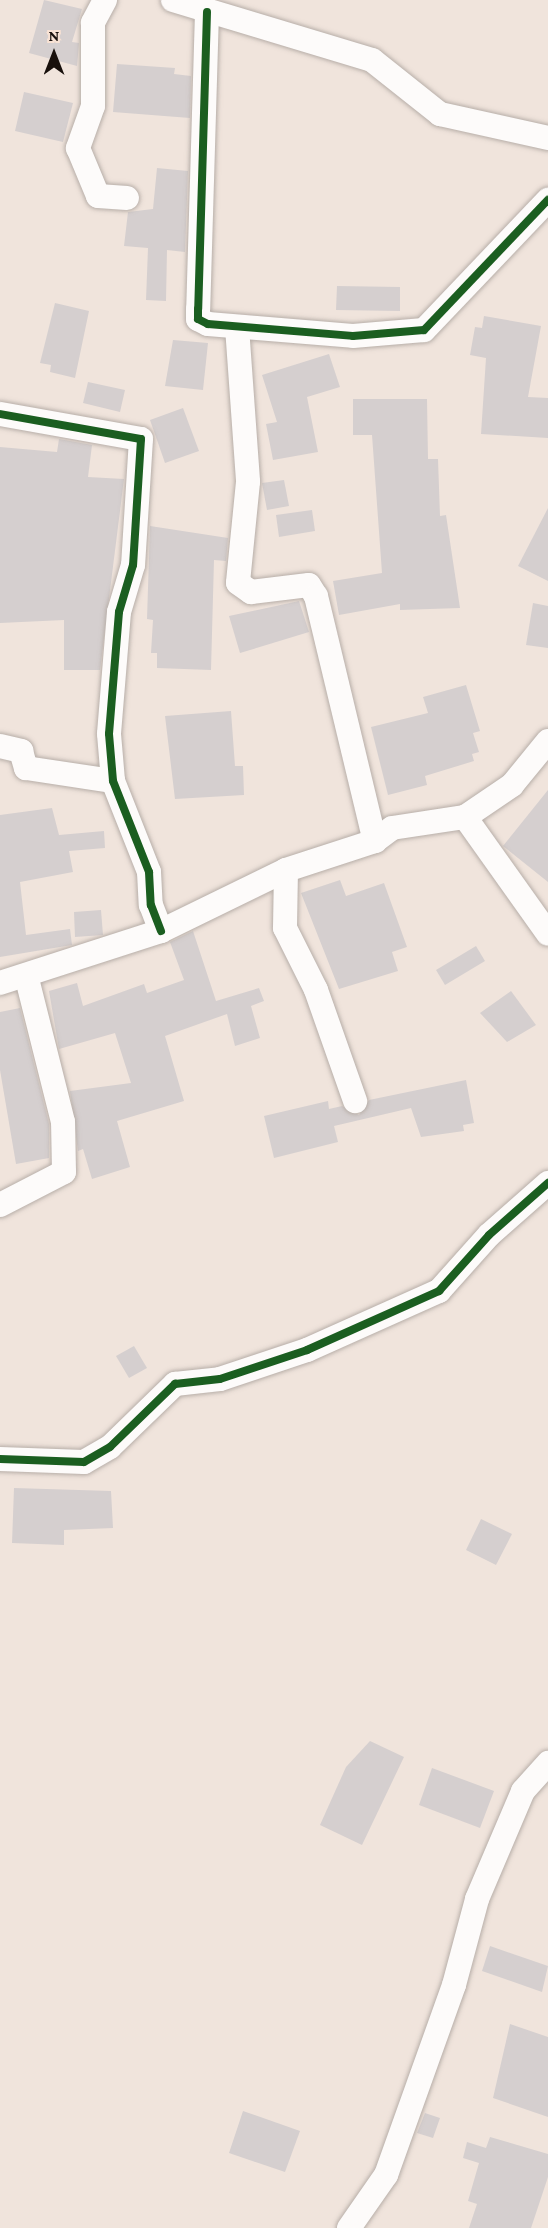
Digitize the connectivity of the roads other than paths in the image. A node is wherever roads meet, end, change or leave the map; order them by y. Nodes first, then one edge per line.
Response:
1 (105, 0) edge
2 (172, 0) edge
3 (207, 12) junction
4 (548, 138) edge
5 (127, 198) dead end
6 (548, 200) edge
7 (237, 327) junction
8 (0, 414) edge
9 (548, 741) edge
10 (0, 746) edge
11 (113, 781) junction
12 (465, 817) junction
13 (375, 841) junction
14 (286, 870) junction
15 (161, 931) junction
16 (548, 934) edge
17 (27, 979) junction
18 (0, 983) edge
19 (355, 1101) dead end
20 (548, 1183) edge
21 (0, 1206) edge
22 (0, 1459) edge
23 (548, 1763) edge
24 (349, 2228) edge

1 - 5 street
2 - 3 street
3 - 4 street
3 - 7 street
6 - 7 street
7 - 13 street
8 - 11 street
9 - 12 street
10 - 11 street
11 - 15 street
12 - 13 street
12 - 16 street
13 - 14 street
14 - 15 street
14 - 19 street
15 - 17 street
17 - 18 street
17 - 21 street
20 - 22 street
23 - 24 street

